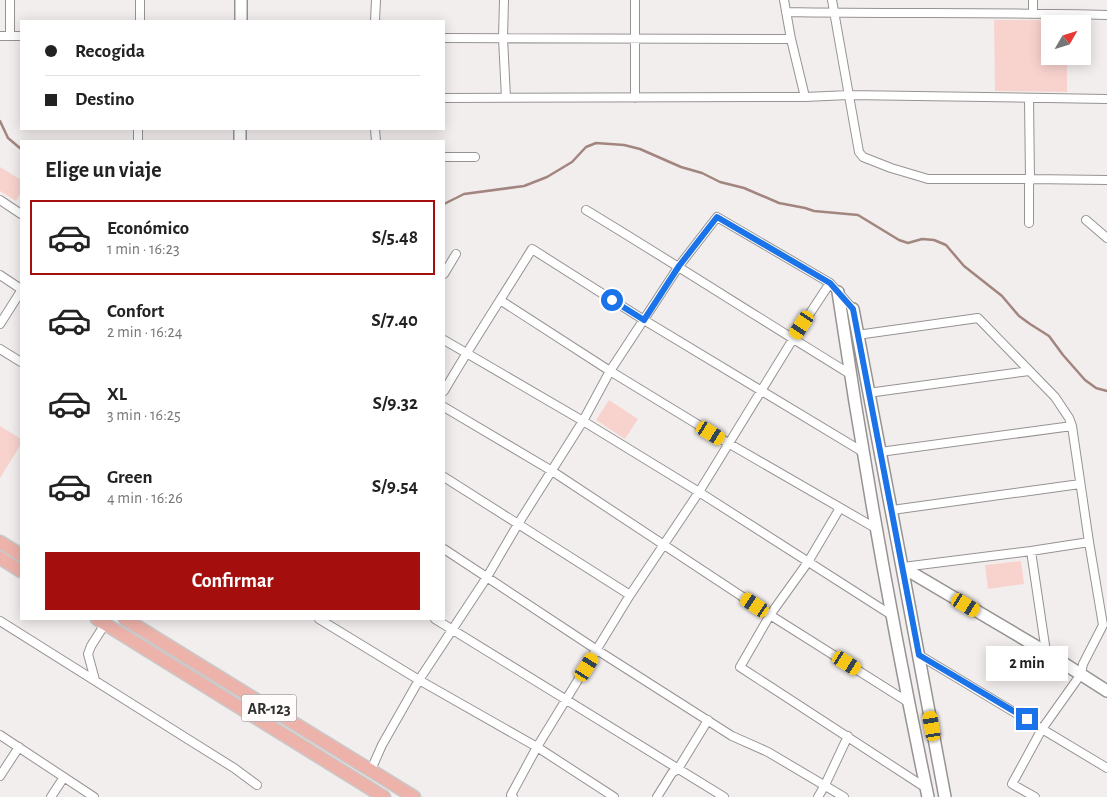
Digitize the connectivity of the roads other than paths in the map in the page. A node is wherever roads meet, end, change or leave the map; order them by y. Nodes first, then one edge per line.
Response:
1 (10, 0) edge
2 (140, 0) edge
3 (241, 0) edge
4 (376, 0) edge
5 (504, 0) edge
6 (635, 0) edge
7 (784, 0) edge
8 (832, 0) edge
9 (1032, 0) edge
10 (786, 12) junction
11 (835, 13) junction
12 (1033, 13) junction
13 (1107, 15) edge
14 (140, 20) edge
15 (241, 20) edge
16 (375, 20) edge
17 (0, 36) edge
18 (10, 36) junction
19 (20, 36) edge
20 (445, 38) edge
21 (503, 38) junction
22 (634, 38) junction
23 (791, 39) junction
24 (849, 96) junction
25 (805, 97) junction
26 (445, 98) edge
27 (506, 98) junction
28 (635, 98) junction
29 (1029, 98) junction
30 (1107, 99) edge
31 (475, 157) dead end
32 (445, 158) edge
33 (1030, 179) junction
34 (1107, 180) edge
35 (0, 200) edge
36 (586, 210) dead end
37 (20, 213) edge
38 (1086, 220) dead end
39 (1029, 223) dead end
40 (1107, 238) edge
41 (456, 254) dead end
42 (679, 266) junction
43 (445, 272) edge
44 (0, 275) edge
45 (830, 283) junction
46 (20, 289) edge
47 (20, 292) edge
48 (838, 292) junction
49 (500, 300) junction
50 (853, 309) joint
51 (644, 320) junction
52 (0, 324) edge
53 (857, 335) junction
54 (793, 340) junction
55 (445, 341) edge
56 (0, 349) edge
57 (466, 353) junction
58 (20, 361) edge
59 (1029, 371) junction
60 (610, 372) junction
61 (850, 374) junction
62 (445, 389) edge
63 (761, 391) junction
64 (868, 393) junction
65 (445, 408) edge
66 (583, 421) junction
67 (1072, 426) junction
68 (728, 443) junction
69 (863, 452) junction
70 (880, 452) junction
71 (552, 471) junction
72 (445, 478) edge
73 (1080, 484) junction
74 (698, 492) junction
75 (840, 508) junction
76 (892, 510) junction
77 (518, 524) junction
78 (877, 529) junction
79 (0, 542) edge
80 (1089, 542) junction
81 (664, 544) junction
82 (445, 550) edge
83 (1032, 551) junction
84 (20, 554) edge
85 (0, 558) edge
86 (808, 562) junction
87 (902, 567) junction
88 (20, 570) edge
89 (487, 576) junction
90 (630, 595) junction
91 (770, 615) junction
92 (893, 616) junction
93 (127, 620) edge
94 (321, 620) edge
95 (437, 620) edge
96 (0, 621) edge
97 (101, 621) edge
98 (1105, 625) edge
99 (452, 629) junction
100 (597, 650) junction
101 (1046, 652) junction
102 (919, 655) junction
103 (1081, 674) junction
104 (95, 680) junction
105 (419, 680) junction
106 (1107, 690) edge
107 (566, 700) junction
108 (908, 702) junction
109 (708, 720) junction
110 (1042, 729) junction
111 (0, 735) edge
112 (848, 736) junction
113 (19, 747) junction
114 (537, 748) junction
115 (1107, 768) edge
116 (678, 769) junction
117 (371, 770) junction
118 (0, 776) edge
119 (64, 777) junction
120 (257, 785) dead end
121 (825, 785) junction
122 (927, 792) edge
123 (50, 797) edge
124 (94, 797) edge
125 (384, 797) edge
126 (414, 797) edge
127 (513, 797) edge
128 (614, 797) edge
129 (657, 797) edge
130 (724, 797) edge
131 (818, 797) edge
132 (844, 797) edge
133 (945, 797) edge
134 (1035, 797) edge

1 - 18 street
2 - 14 street
3 - 15 street
4 - 16 street
5 - 21 street
6 - 22 street
7 - 10 street
8 - 11 street
9 - 12 street
10 - 11 street
10 - 23 street
11 - 12 street
11 - 24 street
12 - 13 street
17 - 18 street
18 - 19 street
20 - 21 street
21 - 22 street
21 - 27 street
22 - 23 street
22 - 28 street
23 - 25 street
24 - 25 street
24 - 29 street
24 - 33 street
25 - 28 street
26 - 27 street
27 - 28 street
29 - 30 street
29 - 33 street
31 - 32 street
33 - 34 street
33 - 39 street
35 - 37 street
36 - 42 street
38 - 40 street
41 - 43 street
42 - 45 street
42 - 51 street
42 - 54 street
44 - 46 street
45 - 48 street
45 - 54 street
47 - 52 street
48 - 50 street
48 - 61 street
49 - 51 street
49 - 57 street
49 - 60 street
50 - 53 street
51 - 60 street
51 - 63 street
53 - 59 street
53 - 64 street
54 - 61 street
54 - 63 street
55 - 57 street
56 - 58 street
57 - 62 street
57 - 66 street
59 - 64 street
59 - 67 street
60 - 66 street
60 - 68 street
61 - 69 street
63 - 68 street
63 - 69 street
64 - 70 street
65 - 71 street
66 - 71 street
66 - 74 street
67 - 70 street
67 - 73 street
68 - 74 street
68 - 75 street
69 - 78 street
70 - 76 street
71 - 77 street
71 - 81 street
72 - 77 street
73 - 76 street
73 - 80 street
74 - 81 street
74 - 86 street
75 - 78 street
75 - 86 street
76 - 87 street
77 - 89 street
77 - 90 street
78 - 92 street
79 - 84 main road
80 - 83 street
80 - 98 street
81 - 90 street
81 - 91 street
82 - 89 street
83 - 87 street
83 - 101 street
85 - 88 main road
86 - 91 street
86 - 92 street
87 - 101 street
87 - 102 street
89 - 99 street
89 - 100 street
90 - 100 street
91 - 108 street
91 - 112 street
92 - 108 street
93 - 117 main road, AR-123
94 - 105 street
95 - 99 street
96 - 104 street
97 - 104 street
97 - 125 main road, AR-123
98 - 103 street
99 - 105 street
99 - 107 street
100 - 107 street
100 - 109 street
101 - 103 street
102 - 110 street
102 - 133 street
103 - 106 street
103 - 110 street
104 - 120 street
105 - 114 street
105 - 117 street
107 - 114 street
107 - 116 street
108 - 122 street
109 - 116 street
109 - 121 street
110 - 115 street
110 - 134 street
111 - 113 street
112 - 121 street
112 - 122 street
113 - 118 street
113 - 119 street
114 - 127 street
114 - 128 street
116 - 129 street
116 - 130 street
117 - 126 main road, AR-123
119 - 123 street
119 - 124 street
121 - 131 street
121 - 132 street

